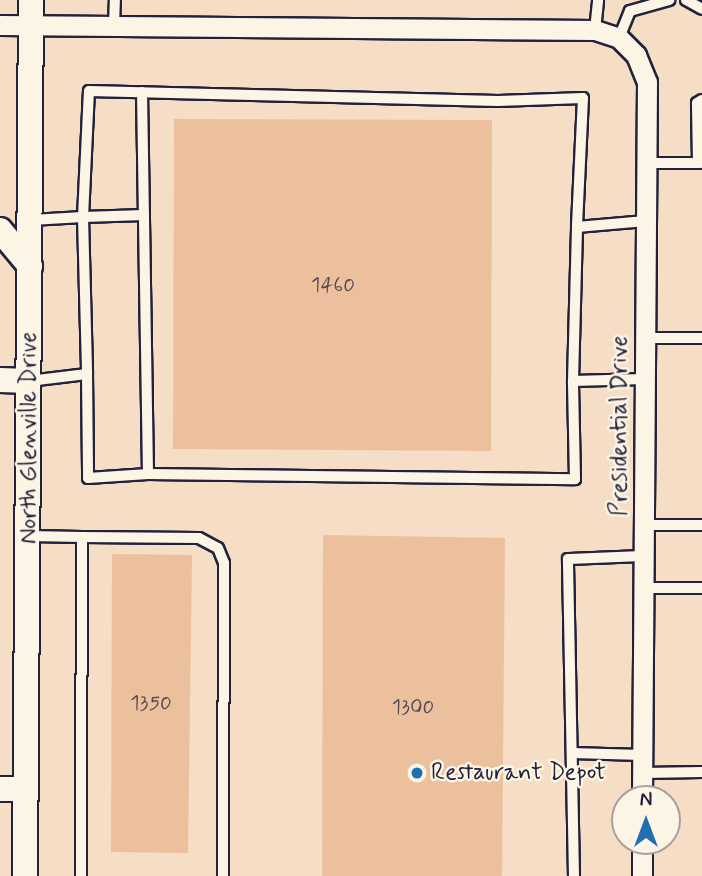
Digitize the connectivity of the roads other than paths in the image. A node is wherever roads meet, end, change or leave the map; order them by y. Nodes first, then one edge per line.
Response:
1 (115, 0) edge
2 (598, 0) edge
3 (669, 0) edge
4 (686, 0) edge
5 (702, 9) edge
6 (31, 12) edge
7 (0, 25) edge
8 (114, 25) junction
9 (596, 30) junction
10 (619, 38) junction
11 (142, 92) junction
12 (702, 100) edge
13 (646, 163) junction
14 (700, 163) edge
15 (144, 215) junction
16 (82, 217) junction
17 (30, 220) junction
18 (646, 221) junction
19 (578, 227) junction
20 (0, 230) edge
21 (30, 266) junction
22 (645, 338) junction
23 (702, 338) edge
24 (87, 374) junction
25 (645, 379) junction
26 (0, 380) edge
27 (29, 381) junction
28 (573, 381) junction
29 (148, 474) junction
30 (643, 524) junction
31 (702, 525) edge
32 (28, 536) junction
33 (82, 537) junction
34 (643, 556) junction
35 (643, 588) junction
36 (702, 588) edge
37 (572, 753) junction
38 (642, 764) junction
39 (702, 772) edge
40 (642, 785) edge
41 (26, 788) junction
42 (0, 789) edge
43 (642, 855) edge
44 (25, 876) edge
45 (81, 876) edge
46 (223, 876) edge
47 (574, 876) edge
48 (642, 876) edge

1 - 8 lane
2 - 9 lane
3 - 10 lane
4 - 5 lane
6 - 7 street
6 - 8 street
6 - 17 street, North Glenville Drive
8 - 9 street
9 - 10 street
10 - 13 street, Presidential Drive
11 - 15 lane
11 - 16 lane
11 - 19 lane
12 - 14 lane
13 - 14 lane
13 - 18 street, Presidential Drive
15 - 16 lane
15 - 29 lane
16 - 17 lane
16 - 24 lane
17 - 21 street, North Glenville Drive
18 - 19 lane
18 - 22 street, Presidential Drive
19 - 28 lane
20 - 21 street
21 - 27 street, North Glenville Drive
22 - 23 lane
22 - 25 street, Presidential Drive
24 - 27 lane
24 - 29 lane
25 - 28 lane
25 - 30 street, Presidential Drive
26 - 27 street
27 - 32 street, North Glenville Drive
28 - 29 lane
30 - 31 lane
30 - 34 street, Presidential Drive
32 - 33 lane
32 - 41 street, North Glenville Drive
33 - 45 lane
33 - 46 lane
34 - 35 street, Presidential Drive
34 - 37 lane
35 - 36 lane
35 - 38 street, Presidential Drive
37 - 38 lane
37 - 47 lane
38 - 39 lane
38 - 40 street, Presidential Drive
41 - 42 street
41 - 44 street, North Glenville Drive
43 - 48 street

